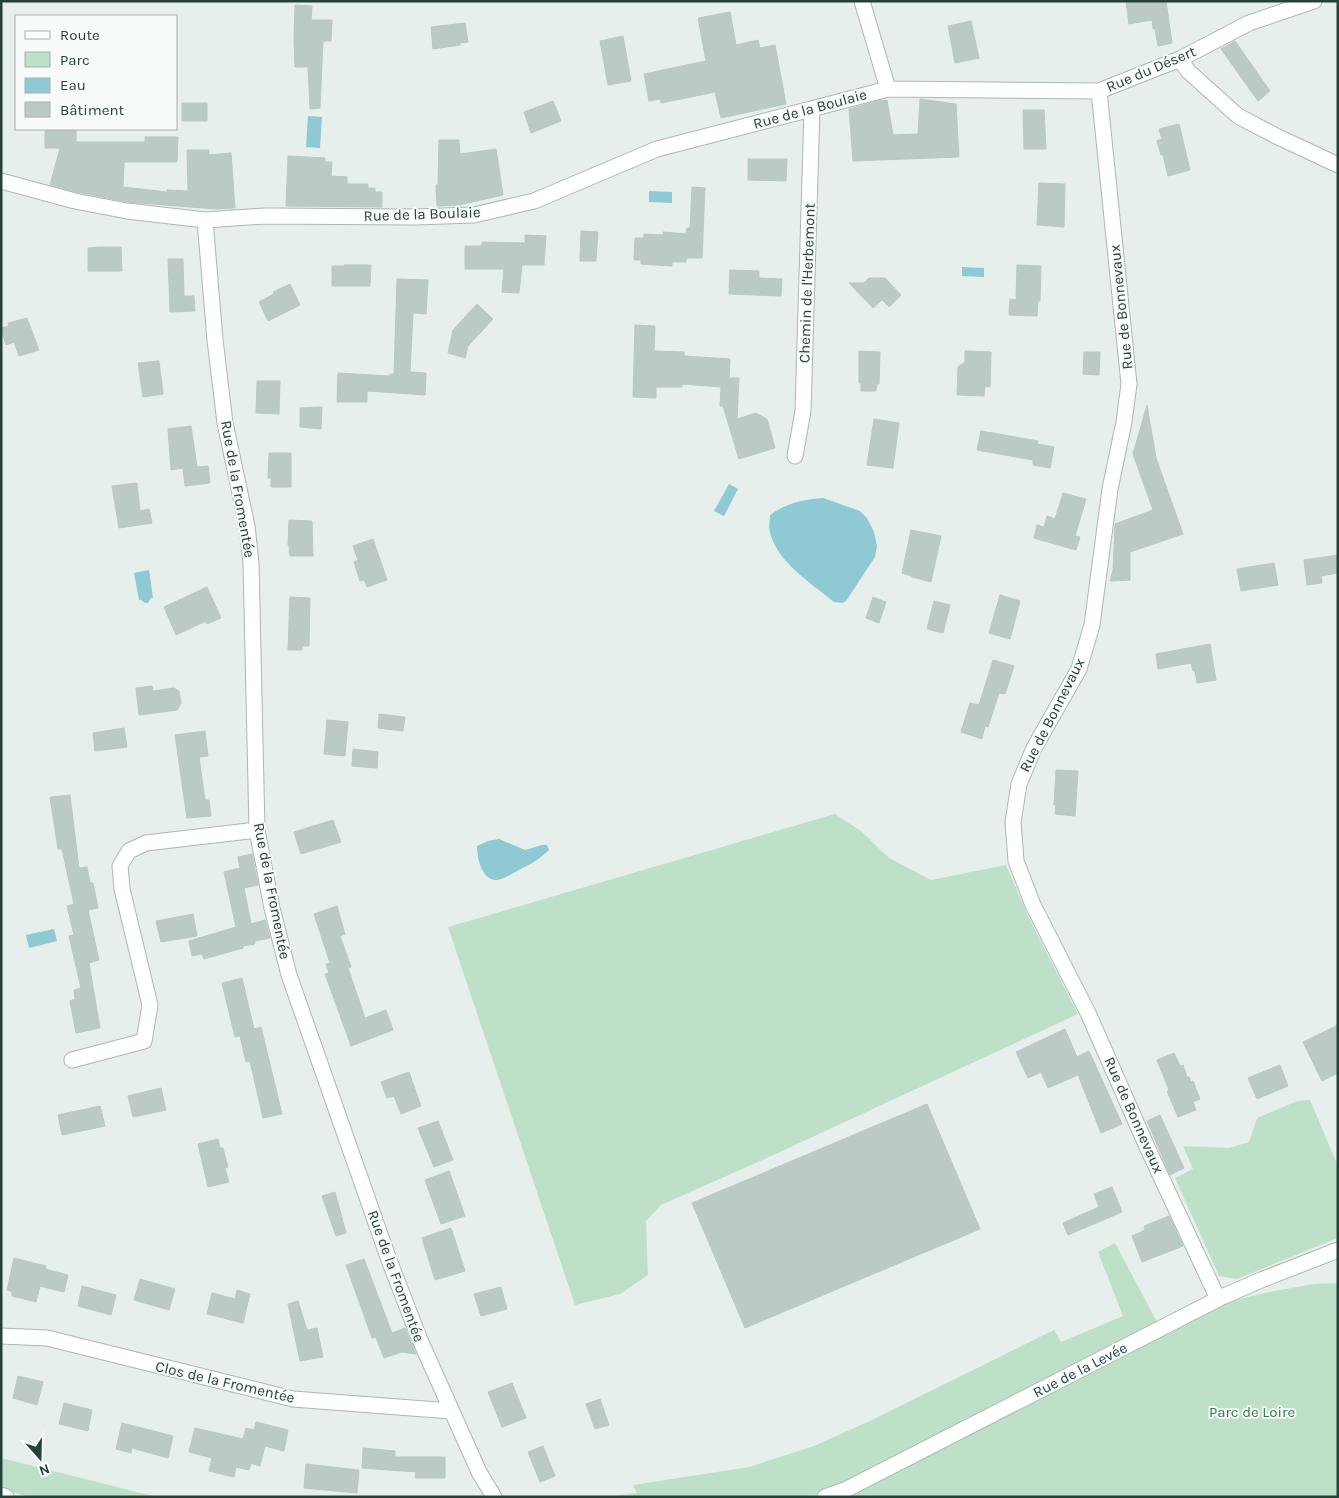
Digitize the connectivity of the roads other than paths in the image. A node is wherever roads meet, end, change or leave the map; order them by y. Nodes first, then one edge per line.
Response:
1 (862, 1) edge
2 (1314, 1) edge
3 (1180, 59) junction
4 (888, 89) junction
5 (1099, 91) junction
6 (812, 109) junction
7 (1338, 165) edge
8 (1, 182) edge
9 (205, 220) junction
10 (795, 456) dead end
11 (257, 830) junction
12 (72, 1060) dead end
13 (1338, 1250) edge
14 (1218, 1300) junction
15 (1, 1336) edge
16 (451, 1411) junction
17 (1, 1495) edge
18 (6, 1497) edge
19 (494, 1497) edge
20 (826, 1497) edge

1 - 4 street
2 - 3 street, Rue du Désert
3 - 5 street, Rue du Désert
3 - 7 street
4 - 5 street, Rue du Désert
4 - 6 street, Rue de la Boulaie
5 - 14 street, Rue de Bonnevaux
6 - 9 street, Rue de la Boulaie
6 - 10 street, Chemin de l'Herbemont
8 - 9 street, Rue de la Boulaie
9 - 11 street, Rue de la Fromentée
11 - 12 street
11 - 16 street, Rue de la Fromentée
13 - 14 street, Rue de la Levée
14 - 20 street, Rue de la Levée
15 - 16 street, Clos de la Fromentée
16 - 19 street, Rue de la Fromentée
17 - 18 street

